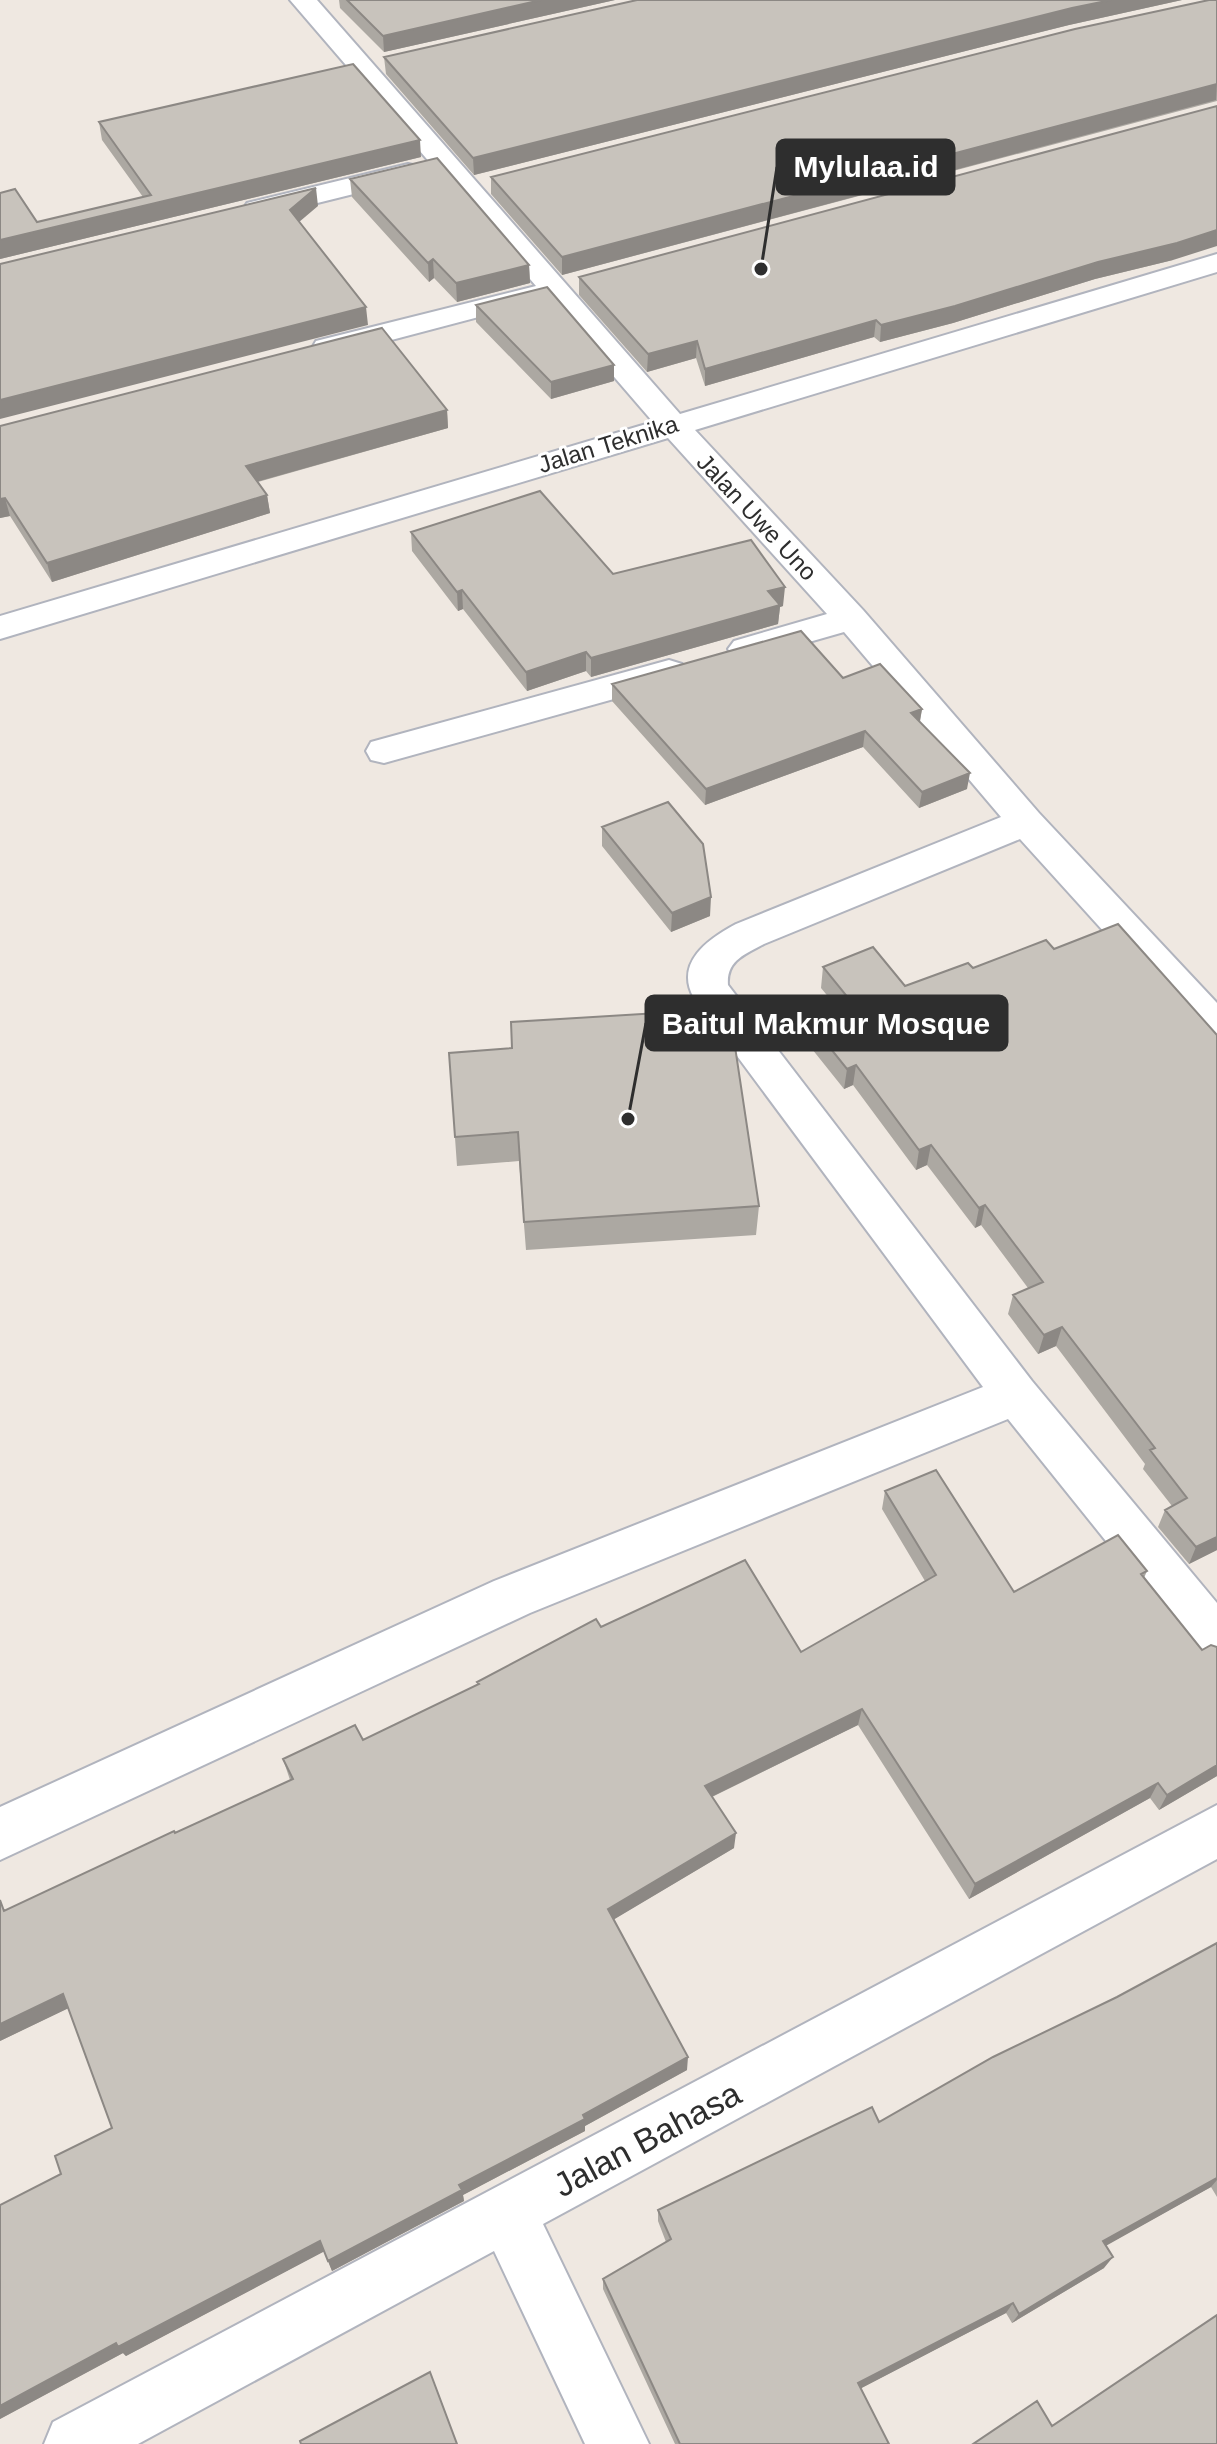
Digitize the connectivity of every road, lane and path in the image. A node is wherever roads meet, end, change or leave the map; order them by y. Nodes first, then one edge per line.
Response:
1 (303, 0) edge
2 (392, 62) edge
3 (362, 69) junction
4 (333, 75) edge
5 (446, 163) junction
6 (500, 180) edge
7 (469, 188) junction
8 (231, 215) edge
9 (1217, 263) edge
10 (587, 281) edge
11 (556, 289) junction
12 (293, 357) edge
13 (673, 425) junction
14 (851, 618) junction
15 (0, 628) edge
16 (384, 751) dead end
17 (1026, 822) junction
18 (1217, 1029) edge
19 (1016, 1395) junction
20 (1217, 1641) edge
21 (1217, 1831) edge
22 (0, 1834) edge
23 (507, 2214) junction
24 (75, 2444) edge
25 (618, 2444) edge

1 - 3 street, Jalan Uwe Uno
2 - 3 street
3 - 4 street
3 - 5 street, Jalan Uwe Uno
5 - 7 street, Jalan Uwe Uno
5 - 8 street
6 - 7 street
7 - 11 street, Jalan Uwe Uno
9 - 13 street, Jalan Teknika
10 - 11 street
11 - 12 street
11 - 13 street, Jalan Uwe Uno
13 - 14 street, Jalan Uwe Uno
13 - 15 street, Jalan Teknika
14 - 16 street
14 - 17 street, Jalan Uwe Uno
17 - 18 street, Jalan Uwe Uno
17 - 19 street
19 - 20 street
19 - 22 street
21 - 23 street, Jalan Bahasa
23 - 24 street, Jalan Bahasa
23 - 25 street

